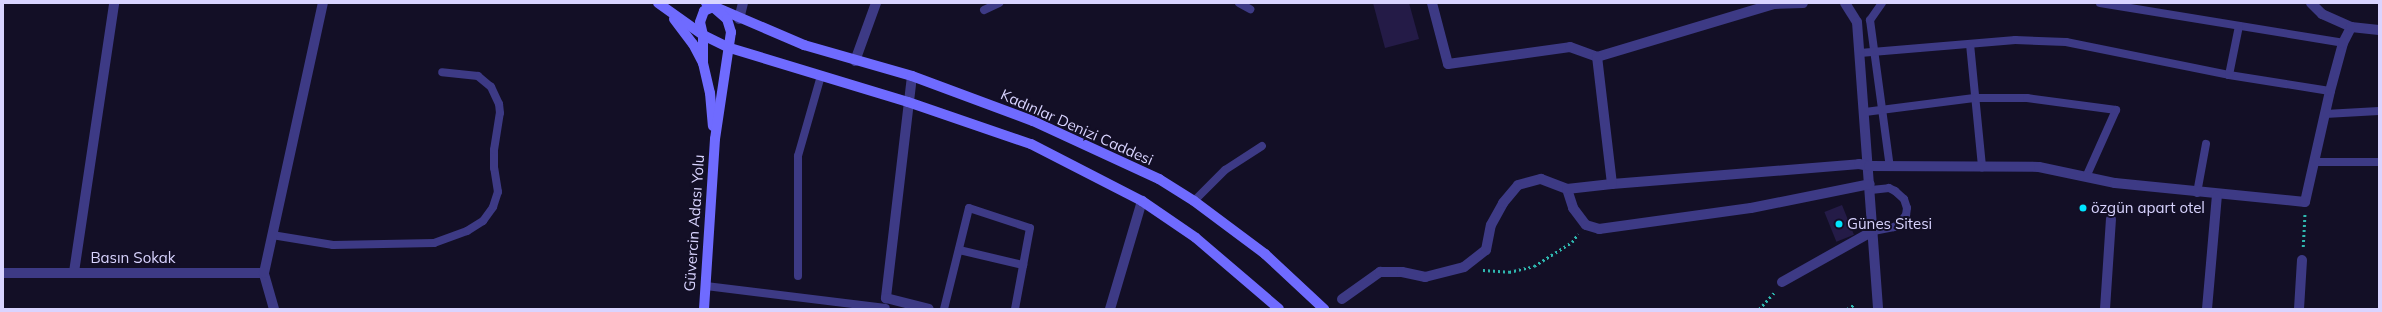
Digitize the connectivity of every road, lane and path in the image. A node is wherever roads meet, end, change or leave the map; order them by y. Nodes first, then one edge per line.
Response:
1 (114, 3) edge
2 (323, 3) edge
3 (743, 3) edge
4 (876, 3) edge
5 (998, 3) edge
6 (1239, 3) edge
7 (1432, 3) edge
8 (1803, 3) edge
9 (1845, 3) edge
10 (1882, 3) edge
11 (2100, 3) edge
12 (2310, 3) edge
13 (660, 4) edge
14 (714, 4) edge
15 (1250, 9) dead end
16 (984, 10) dead end
17 (739, 19) junction
18 (2239, 26) junction
19 (2351, 27) junction
20 (2379, 30) edge
21 (703, 35) junction
22 (2343, 43) junction
23 (1970, 44) junction
24 (730, 48) junction
25 (1874, 52) junction
26 (1860, 53) junction
27 (1597, 57) junction
28 (856, 61) junction
29 (703, 63) junction
30 (442, 72) dead end
31 (2229, 75) junction
32 (821, 76) junction
33 (912, 76) junction
34 (2330, 91) junction
35 (1974, 98) junction
36 (908, 102) junction
37 (1883, 110) junction
38 (2379, 111) edge
39 (1865, 112) junction
40 (2325, 114) junction
41 (715, 140) junction
42 (2206, 144) dead end
43 (1262, 146) dead end
44 (2316, 162) junction
45 (2379, 162) edge
46 (1869, 166) junction
47 (1890, 166) junction
48 (1982, 167) junction
49 (2086, 177) junction
50 (1612, 184) junction
51 (1870, 187) junction
52 (1567, 189) junction
53 (2197, 193) junction
54 (2217, 195) junction
55 (1142, 201) junction
56 (1194, 201) junction
57 (2305, 202) junction
58 (2111, 219) dead end
59 (1586, 224) junction
60 (1873, 231) junction
61 (272, 235) junction
62 (959, 250) junction
63 (2302, 260) joint
64 (1023, 265) junction
65 (1464, 267) junction
66 (74, 272) junction
67 (3, 273) edge
68 (264, 273) junction
69 (798, 276) dead end
70 (1782, 282) joint
71 (706, 286) junction
72 (1342, 299) dead end
73 (1855, 304) dead end
74 (886, 305) edge
75 (274, 309) edge
76 (704, 309) edge
77 (929, 309) edge
78 (944, 309) edge
79 (1015, 309) edge
80 (1110, 309) edge
81 (1279, 309) edge
82 (1324, 309) edge
83 (1759, 309) edge
84 (1847, 309) edge
85 (1878, 309) edge
86 (2106, 309) edge
87 (2206, 309) edge
88 (2299, 309) edge

1 - 66 street
2 - 61 street
3 - 17 street
4 - 28 street
5 - 16 lane
6 - 15 lane
7 - 27 street
8 - 27 street
9 - 26 street
10 - 25 lane
11 - 18 lane
12 - 19 street
13 - 21 main road
13 - 29 main road, Güvercin Adası Yolu
14 - 17 main road, Kadınlar Denizi Caddesi
14 - 21 main road
14 - 24 main road
17 - 24 main road
17 - 28 main road, Kadınlar Denizi Caddesi
18 - 22 lane
18 - 31 lane
19 - 20 street
19 - 22 street
21 - 24 main road
21 - 29 main road
22 - 34 street
23 - 25 lane
23 - 31 lane
23 - 35 lane
24 - 32 main road
24 - 41 main road, Güvercin Adası Yolu
25 - 26 lane
25 - 37 lane
26 - 39 street
27 - 50 street
28 - 33 main road, Kadınlar Denizi Caddesi
29 - 41 main road, Güvercin Adası Yolu
30 - 61 lane
31 - 34 lane
32 - 36 main road
32 - 69 lane
33 - 36 street
33 - 56 main road, Kadınlar Denizi Caddesi
34 - 40 street
35 - 37 lane
35 - 48 lane
35 - 49 lane
36 - 55 main road
36 - 74 street
37 - 39 lane
37 - 47 lane
38 - 40 lane
39 - 46 street
40 - 44 street
41 - 71 main road, Güvercin Adası Yolu
42 - 53 lane
43 - 56 lane
44 - 45 lane
44 - 57 street
46 - 47 street
46 - 50 street
46 - 51 street
47 - 48 street
48 - 49 street
49 - 53 street
50 - 52 street
51 - 59 street
51 - 60 street
51 - 60 lane
52 - 59 street
52 - 65 street
53 - 54 street
54 - 57 street
54 - 87 street
55 - 80 street
55 - 81 main road
56 - 82 main road, Kadınlar Denizi Caddesi
57 - 63 path
58 - 86 street
59 - 65 path
60 - 70 street
60 - 85 street
61 - 68 street
62 - 64 lane
62 - 64 lane
62 - 78 lane
63 - 88 street
64 - 79 lane
65 - 72 street
66 - 67 street, Basın Sokak
66 - 68 street, Basın Sokak
68 - 75 street
70 - 83 path
71 - 74 lane
71 - 76 main road, Güvercin Adası Yolu
73 - 84 path
74 - 77 street

